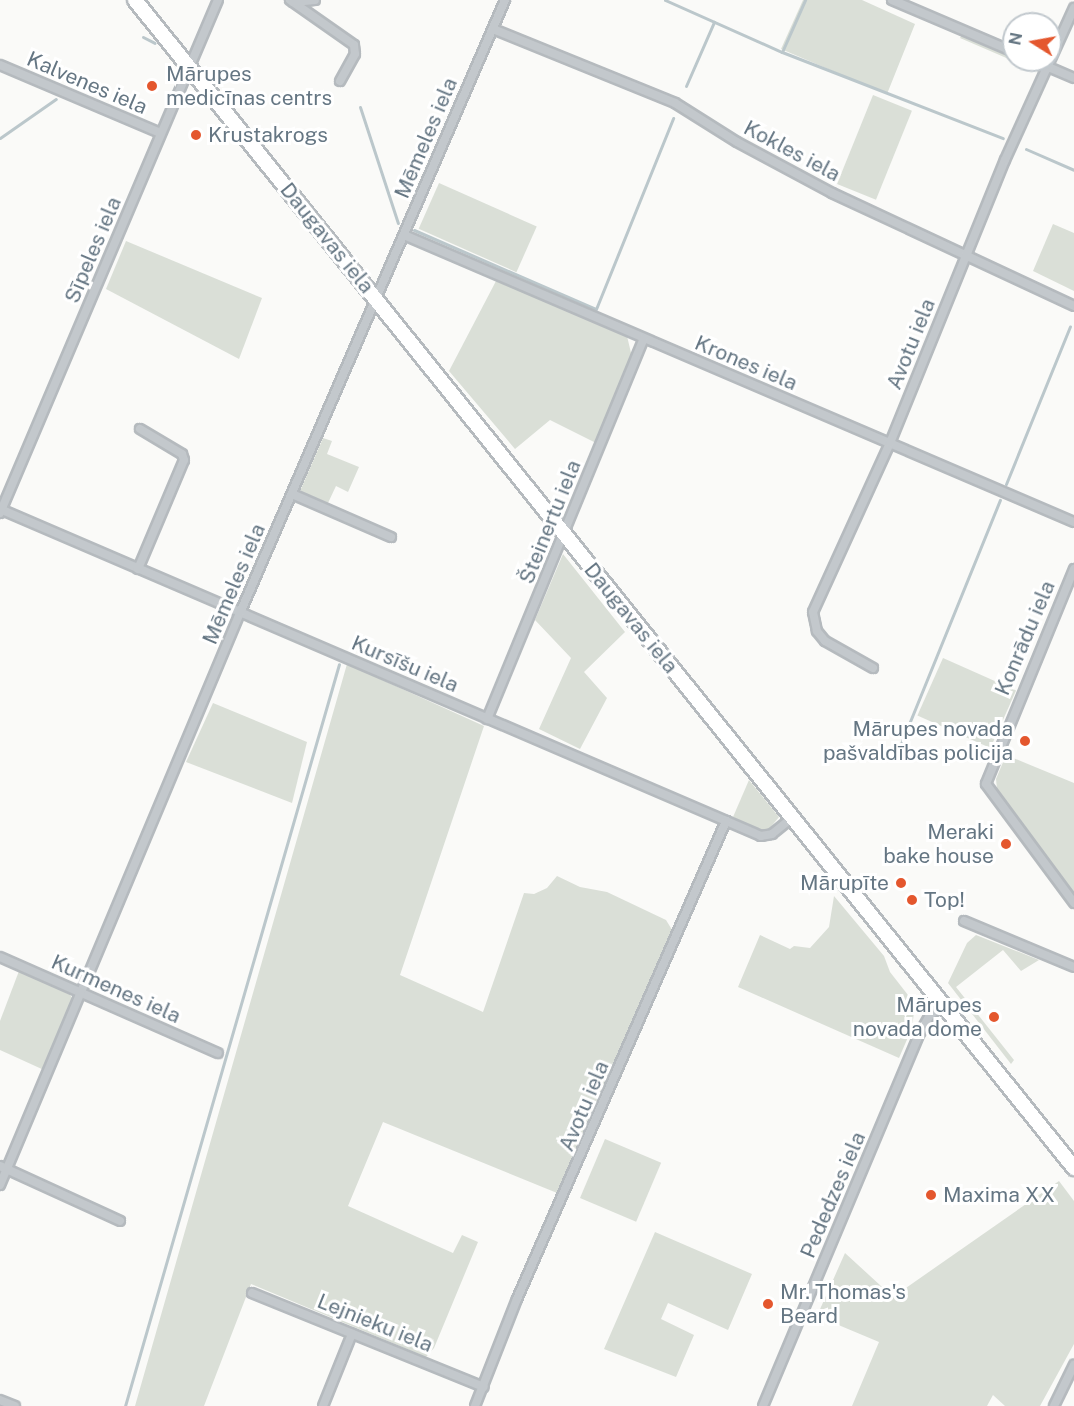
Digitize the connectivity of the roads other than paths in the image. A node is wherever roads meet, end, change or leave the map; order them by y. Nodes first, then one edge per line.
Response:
1 (135, 0) edge
2 (218, 0) edge
3 (315, 0) edge
4 (505, 0) edge
5 (892, 0) edge
6 (292, 1) edge
7 (1074, 8) edge
8 (493, 29) junction
9 (1062, 36) edge
10 (1002, 47) edge
11 (0, 65) edge
12 (188, 66) junction
13 (1047, 72) edge
14 (340, 81) dead end
15 (160, 133) junction
16 (404, 235) junction
17 (967, 255) junction
18 (375, 298) junction
19 (1074, 306) edge
20 (644, 339) junction
21 (140, 429) dead end
22 (890, 443) junction
23 (292, 494) junction
24 (0, 511) edge
25 (1074, 522) edge
26 (565, 536) junction
27 (391, 537) dead end
28 (138, 568) junction
29 (1074, 569) edge
30 (240, 612) junction
31 (873, 668) dead end
32 (487, 718) junction
33 (793, 817) junction
34 (726, 821) junction
35 (1074, 903) edge
36 (964, 921) dead end
37 (0, 957) edge
38 (1074, 967) edge
39 (82, 993) junction
40 (944, 1004) junction
41 (218, 1053) dead end
42 (3, 1168) edge
43 (1074, 1168) edge
44 (0, 1185) edge
45 (120, 1221) dead end
46 (252, 1293) dead end
47 (352, 1334) junction
48 (1074, 1365) edge
49 (483, 1387) junction
50 (0, 1400) edge
51 (15, 1406) edge
52 (324, 1406) edge
53 (475, 1406) edge
54 (763, 1406) edge
55 (1054, 1406) edge

1 - 12 main road, Daugavas iela
2 - 12 street, Sīpeles iela
3 - 6 street
4 - 8 street, Mēmeles iela
5 - 10 street
6 - 14 street
7 - 9 street, Avotu iela
8 - 16 street, Mēmeles iela
8 - 17 street, Kokles iela
11 - 15 street, Kalvenes iela
12 - 15 street, Sīpeles iela
12 - 18 main road, Daugavas iela
13 - 17 street, Avotu iela
15 - 24 street, Sīpeles iela
16 - 18 street, Mēmeles iela
16 - 20 street, Krones iela
17 - 19 street, Kokles iela
17 - 22 street, Avotu iela
18 - 23 street, Mēmeles iela
18 - 26 main road, Daugavas iela
20 - 22 street, Krones iela
20 - 26 street, Šteinertu iela
21 - 28 street
22 - 25 street, Krones iela
22 - 31 street, Avotu iela
23 - 27 street
23 - 30 street, Mēmeles iela
24 - 28 street, Kursīšu iela
26 - 32 street, Šteinertu iela
26 - 33 main road, Daugavas iela
28 - 30 street, Kursīšu iela
29 - 35 street, Konrādu iela
30 - 32 street, Kursīšu iela
30 - 39 street, Mēmeles iela
32 - 34 street, Kursīšu iela
33 - 34 street, Kursīšu iela
33 - 40 main road, Daugavas iela
34 - 49 street, Avotu iela
36 - 38 street
37 - 39 street, Kurmenes iela
39 - 41 street, Kurmenes iela
39 - 42 street, Mēmeles iela
40 - 43 main road, Daugavas iela
40 - 54 street, Pededzes iela
42 - 44 street, Mēmeles iela
42 - 45 street
46 - 47 street, Lejnieku iela
47 - 49 street, Lejnieku iela
47 - 52 street
48 - 55 street
49 - 53 street, Avotu iela
50 - 51 street

